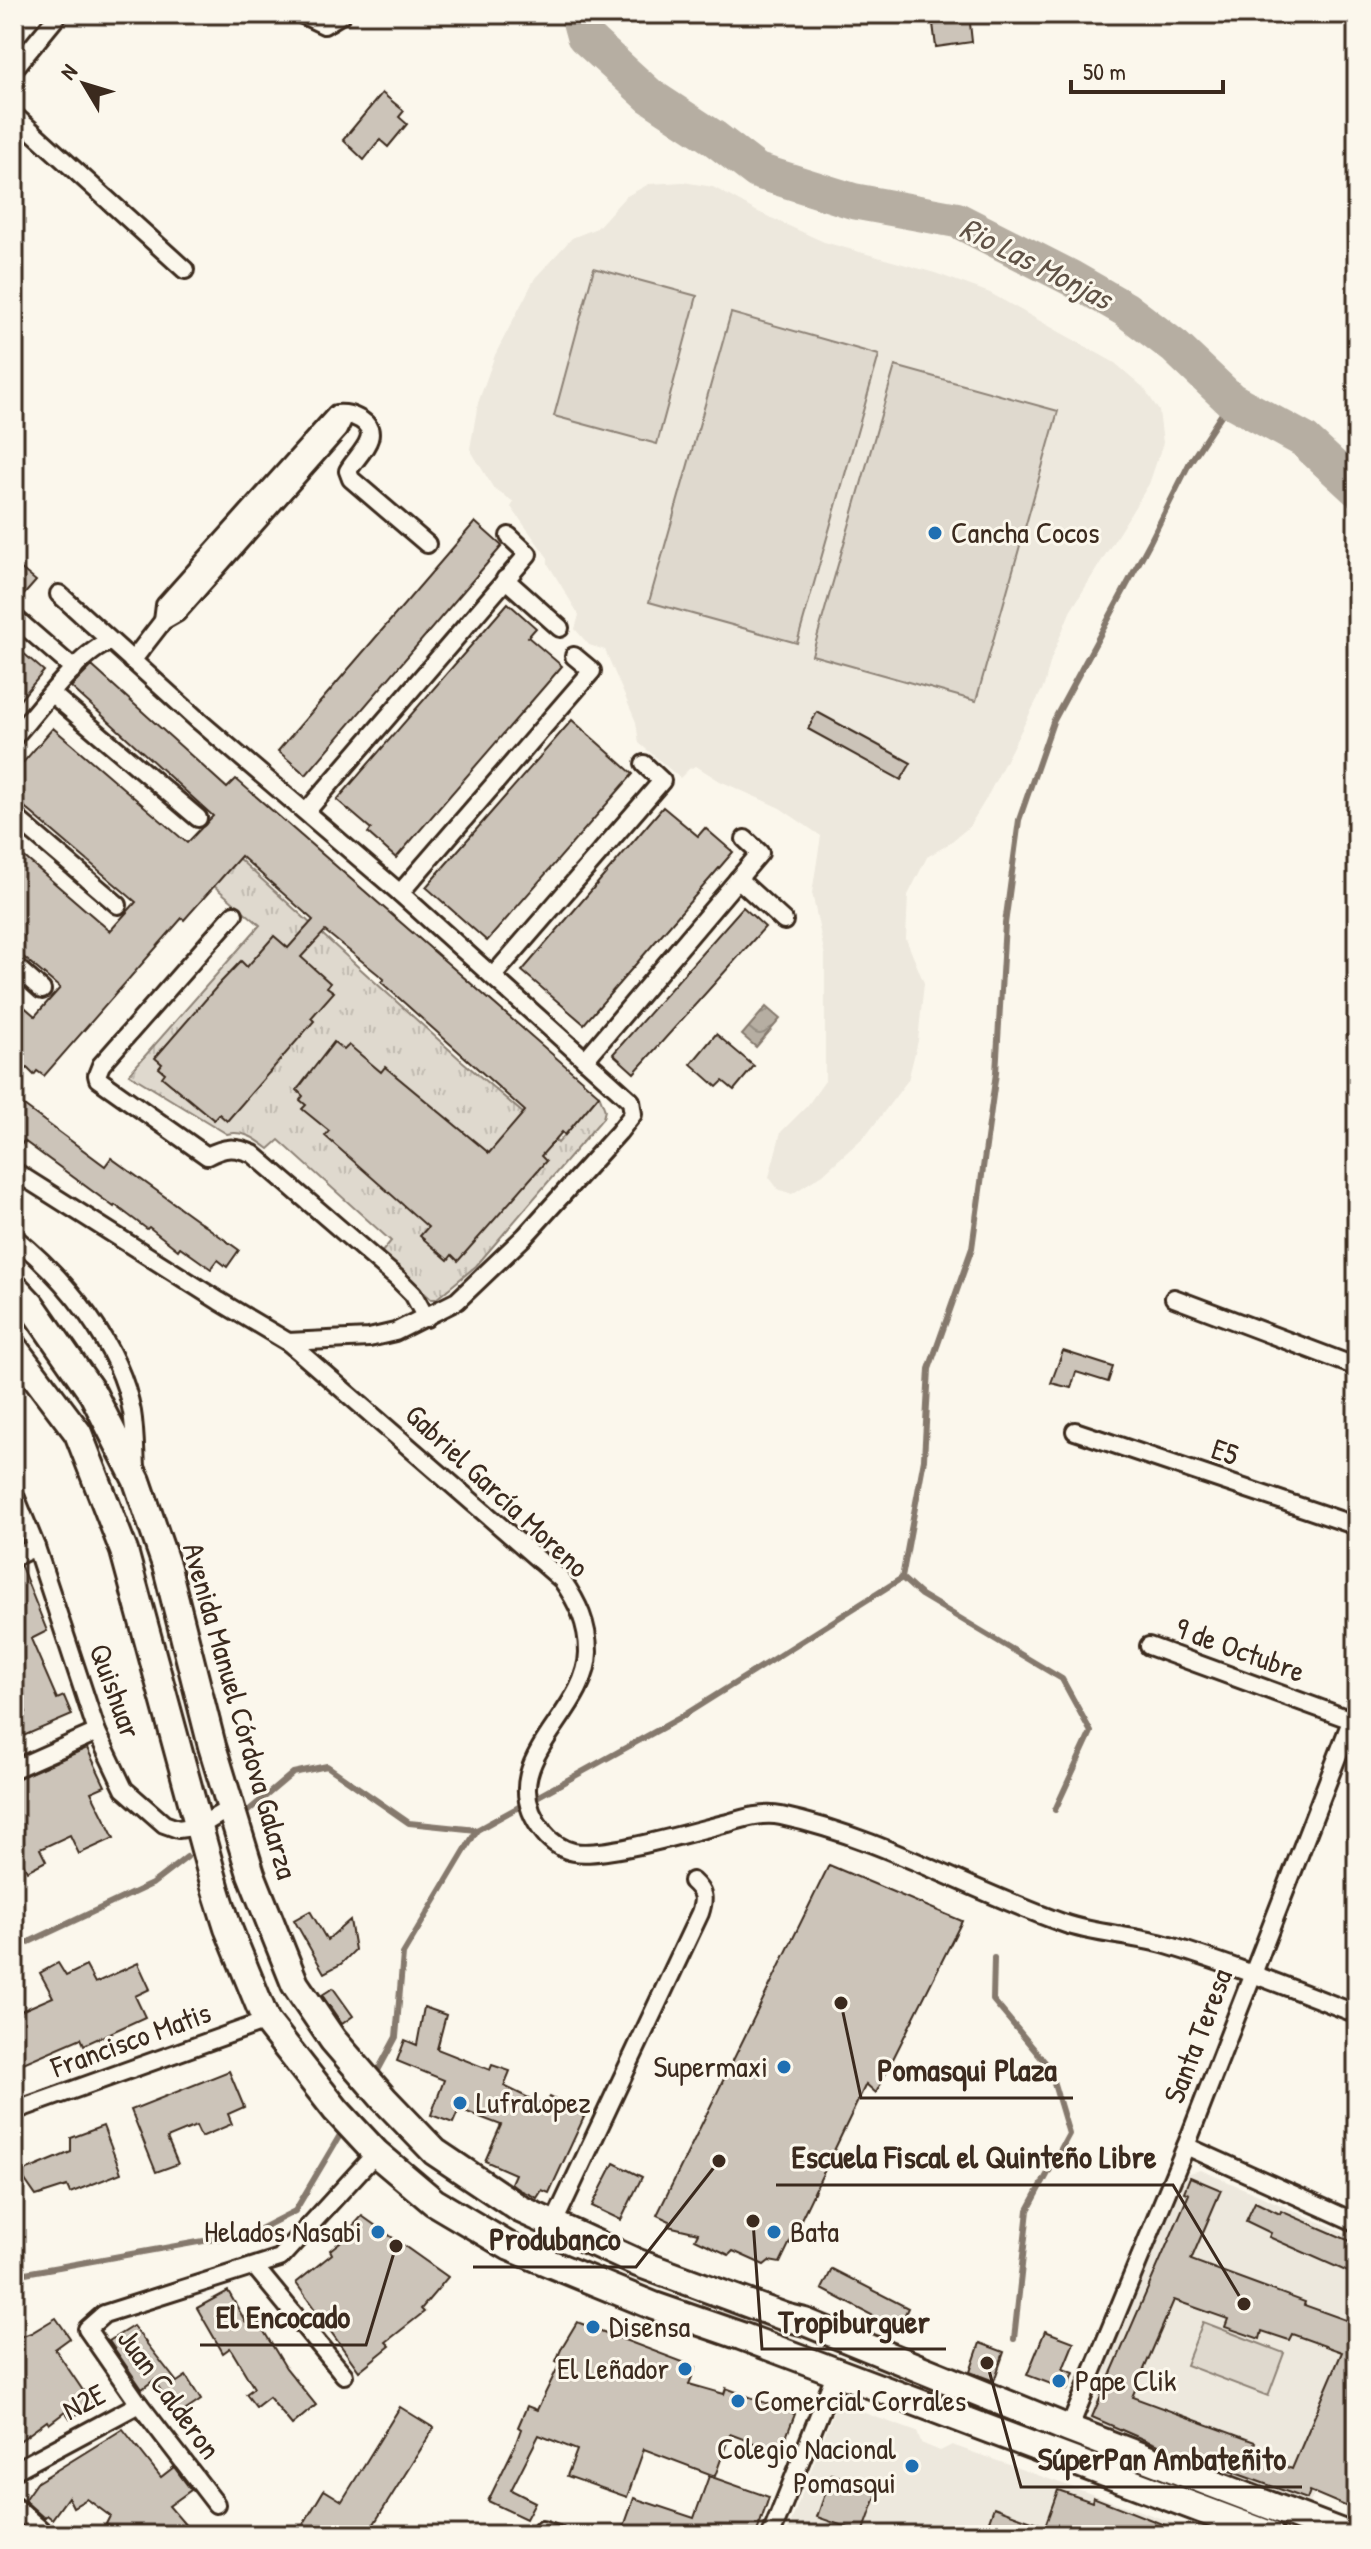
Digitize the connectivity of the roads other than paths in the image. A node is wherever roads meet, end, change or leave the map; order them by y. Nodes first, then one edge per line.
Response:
1 (59, 14) edge
2 (301, 14) edge
3 (342, 14) edge
4 (14, 69) edge
5 (14, 115) edge
6 (185, 270) dead end
7 (509, 536) dead end
8 (427, 544) dead end
9 (505, 579) junction
10 (59, 594) dead end
11 (14, 617) edge
12 (560, 628) dead end
13 (110, 642) junction
14 (574, 656) dead end
15 (132, 661) junction
16 (74, 669) junction
17 (52, 694) junction
18 (14, 737) edge
19 (644, 764) dead end
20 (306, 812) junction
21 (14, 816) edge
22 (198, 818) dead end
23 (745, 839) dead end
24 (738, 879) junction
25 (400, 893) junction
26 (118, 905) dead end
27 (234, 914) dead end
28 (784, 921) dead end
29 (14, 965) edge
30 (493, 976) junction
31 (42, 990) dead end
32 (585, 1060) junction
33 (14, 1171) edge
34 (14, 1237) edge
35 (14, 1287) edge
36 (1174, 1298) dead end
37 (426, 1318) junction
38 (288, 1342) junction
39 (14, 1348) edge
40 (1357, 1367) edge
41 (1075, 1431) dead end
42 (137, 1481) junction
43 (14, 1493) edge
44 (1357, 1526) edge
45 (36, 1547) junction
46 (14, 1557) edge
47 (1149, 1646) dead end
48 (1355, 1716) edge
49 (97, 1732) junction
50 (212, 1746) junction
51 (179, 1754) junction
52 (14, 1769) edge
53 (230, 1808) junction
54 (200, 1826) junction
55 (692, 1881) dead end
56 (1252, 1974) junction
57 (1357, 2014) edge
58 (266, 2021) junction
59 (14, 2111) edge
60 (1186, 2146) junction
61 (376, 2153) junction
62 (1357, 2223) edge
63 (553, 2225) junction
64 (255, 2267) junction
65 (836, 2372) junction
66 (344, 2375) dead end
67 (139, 2404) junction
68 (1069, 2429) junction
69 (14, 2471) edge
70 (216, 2504) dead end
71 (14, 2506) edge
72 (47, 2535) edge
73 (771, 2535) edge
74 (1270, 2535) edge
75 (1347, 2535) edge

1 - 4 street
2 - 3 street
5 - 6 street
7 - 9 street
8 - 15 street
9 - 12 street
9 - 20 street
10 - 13 street
11 - 16 street
13 - 15 street
13 - 16 street
14 - 25 street
15 - 20 street
16 - 17 street
17 - 18 street
17 - 22 street
19 - 30 street
20 - 25 street
21 - 26 street
23 - 24 street
24 - 28 street
24 - 32 street
25 - 30 street
27 - 37 street
29 - 31 street
30 - 32 street
32 - 37 street
33 - 38 street, Gabriel García Moreno
34 - 42 street
35 - 42 main road, Avenida Manuel Córdova Galarza
36 - 40 street
37 - 38 street
38 - 56 street, Gabriel García Moreno
39 - 51 main road
41 - 44 street, E5
42 - 50 main road, Avenida Manuel Córdova Galarza
43 - 45 street, Quishuar
45 - 46 street
45 - 49 street, Quishuar
47 - 48 street, 9 de Octubre
48 - 56 street, Santa Teresa
49 - 52 street
49 - 54 street, Quishuar
50 - 51 main road
50 - 53 main road, Avenida Manuel Córdova Galarza
51 - 54 main road
53 - 54 street
53 - 63 main road, Avenida Manuel Córdova Galarza
54 - 58 main road
55 - 63 street
56 - 57 street
56 - 60 street, Santa Teresa
58 - 59 street, Francisco Matis
58 - 61 main road
60 - 62 street
60 - 68 street, Santa Teresa
61 - 64 street, Juan Calderon
61 - 65 main road
63 - 68 main road, Avenida Manuel Córdova Galarza
64 - 66 street
64 - 67 street, Juan Calderon
65 - 73 street
65 - 74 main road
67 - 69 street, N2E
67 - 70 street, Juan Calderon
68 - 75 main road, Avenida Manuel Córdova Galarza
71 - 72 street

